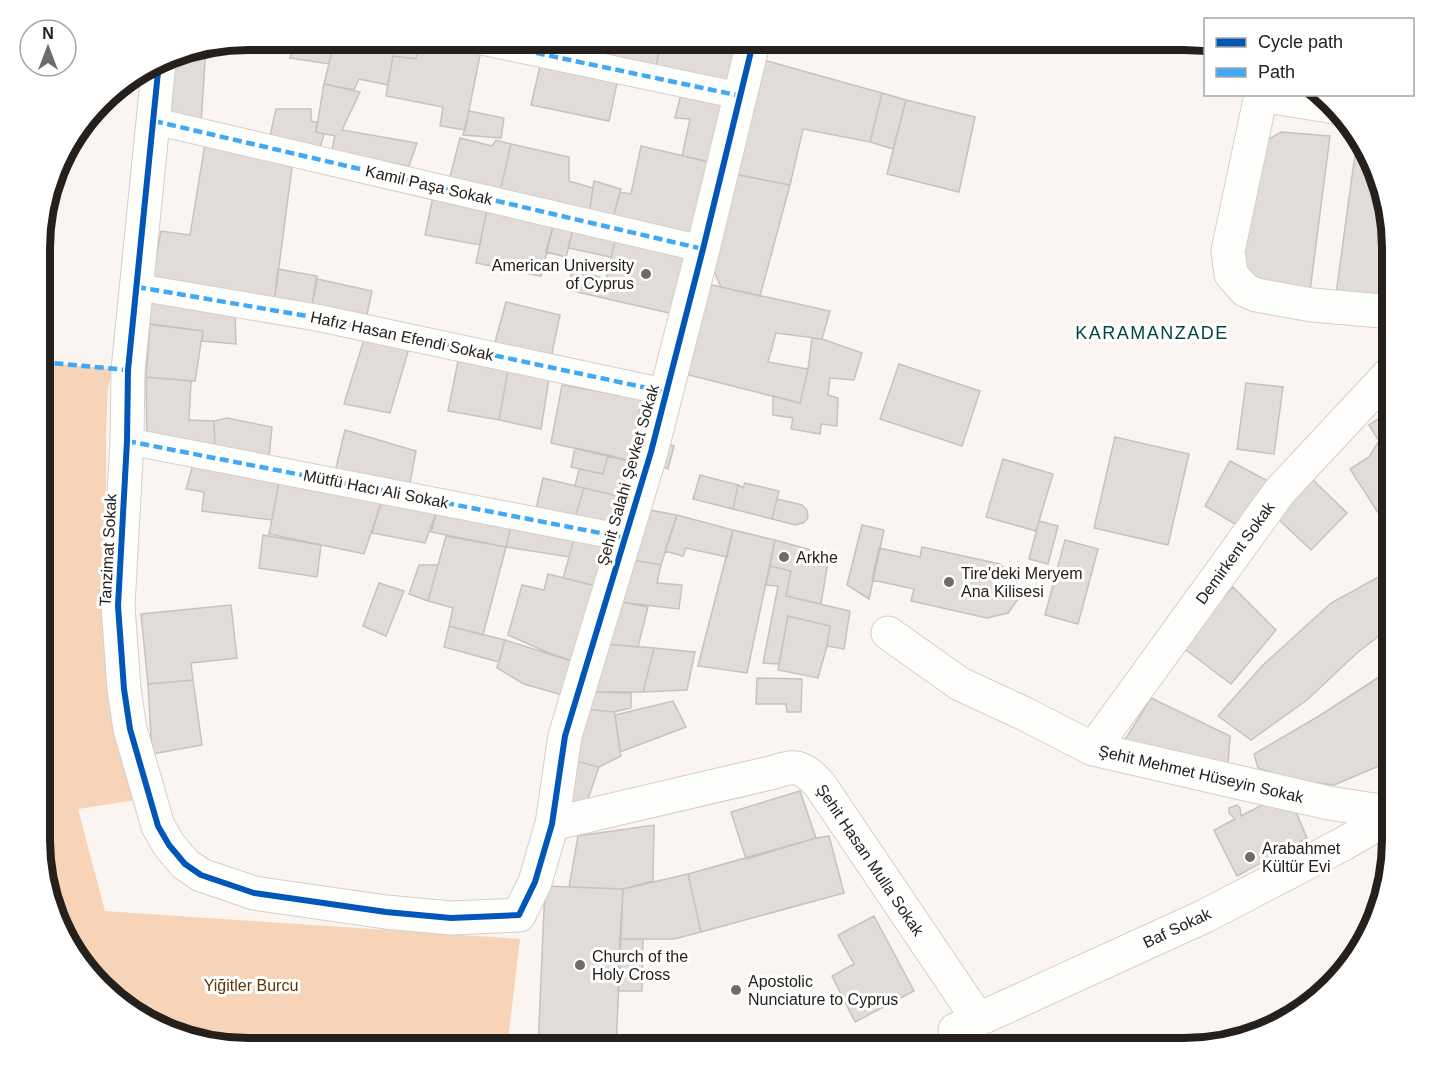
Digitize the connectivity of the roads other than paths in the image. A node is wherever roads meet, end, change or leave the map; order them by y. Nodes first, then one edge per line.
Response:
1 (522, 50) edge
2 (751, 50) edge
3 (158, 71) edge
4 (741, 96) junction
5 (1261, 96) edge
6 (1267, 96) edge
7 (1324, 106) edge
8 (154, 121) junction
9 (703, 249) junction
10 (137, 287) junction
11 (1382, 311) edge
12 (1382, 382) edge
13 (666, 392) junction
14 (127, 441) junction
15 (626, 538) junction
16 (888, 633) dead end
17 (1093, 749) junction
18 (1382, 812) edge
19 (1382, 821) edge
20 (552, 824) junction
21 (519, 915) joint
22 (967, 1025) joint

1 - 4 street
2 - 4 street, Şehit Salahi Şevket Sokak
3 - 8 street, Tanzimat Sokak
4 - 9 street, Şehit Salahi Şevket Sokak
5 - 11 street
6 - 7 street
8 - 9 street, Kamil Paşa Sokak
8 - 10 street, Tanzimat Sokak
9 - 13 street, Şehit Salahi Şevket Sokak
10 - 13 street, Hafız Hasan Efendi Sokak
10 - 14 street, Tanzimat Sokak
12 - 17 street, Demirkent Sokak
13 - 15 street, Şehit Salahi Şevket Sokak
14 - 15 street, Mütfü Hacı Ali Sokak
14 - 21 street, Tanzimat Sokak
15 - 20 street, Şehit Salahi Şevket Sokak
16 - 17 street, Şehit Mehmet Hüseyin Sokak
17 - 18 street, Şehit Mehmet Hüseyin Sokak
19 - 22 street, Baf Sokak
20 - 21 street, Şehit Salahi Şevket Sokak
20 - 22 street, Şehit Hasan Mulla Sokak

